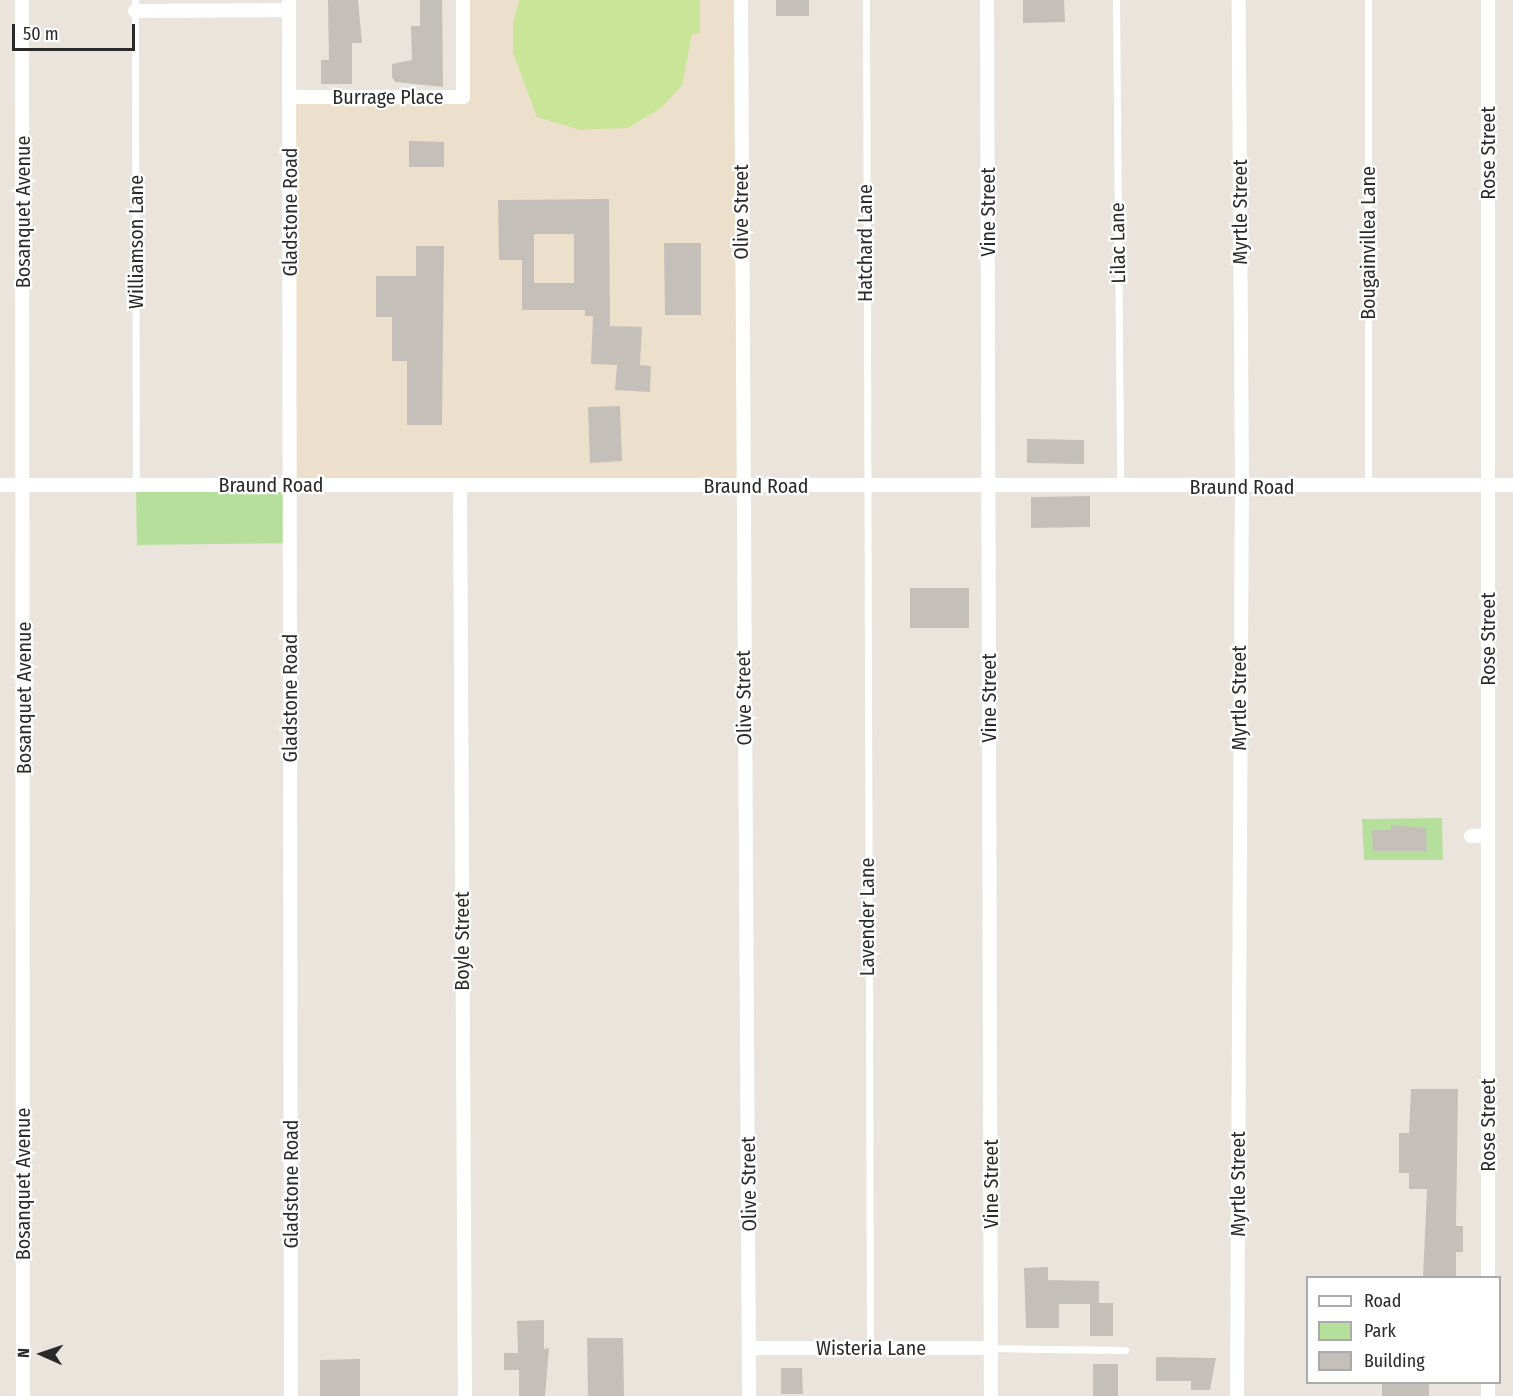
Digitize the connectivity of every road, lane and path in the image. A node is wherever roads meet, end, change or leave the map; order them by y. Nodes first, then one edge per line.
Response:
1 (22, 0) edge
2 (463, 0) edge
3 (741, 0) edge
4 (866, 0) edge
5 (987, 0) edge
6 (1116, 0) edge
7 (1239, 0) edge
8 (1368, 0) edge
9 (1488, 0) edge
10 (135, 5) edge
11 (289, 5) edge
12 (290, 97) junction
13 (136, 484) junction
14 (0, 485) edge
15 (25, 485) junction
16 (1488, 485) junction
17 (1513, 485) edge
18 (290, 486) junction
19 (460, 486) junction
20 (741, 486) junction
21 (864, 486) junction
22 (989, 486) junction
23 (1242, 486) junction
24 (1368, 486) junction
25 (1120, 487) junction
26 (1488, 835) junction
27 (1471, 836) dead end
28 (1488, 1276) edge
29 (870, 1347) junction
30 (750, 1348) junction
31 (991, 1348) junction
32 (1125, 1350) dead end
33 (23, 1396) edge
34 (291, 1396) edge
35 (465, 1396) edge
36 (749, 1396) edge
37 (992, 1396) edge
38 (1237, 1396) edge

1 - 15 street, Bosanquet Avenue
2 - 12 street, Burrage Place
3 - 20 street, Olive Street
4 - 21 lane, Hatchard Lane
5 - 22 street, Vine Street
6 - 25 lane, Lilac Lane
7 - 23 street, Myrtle Street
8 - 24 lane, Bougainvillea Lane
9 - 16 street, Rose Street
10 - 11 street
10 - 13 lane, Williamson Lane
11 - 12 street, Gladstone Road
12 - 18 street, Gladstone Road
13 - 15 street, Braund Road
13 - 18 street, Braund Road
14 - 15 street, Braund Road
15 - 33 street, Bosanquet Avenue
16 - 17 street, Braund Road
16 - 24 street, Braund Road
16 - 26 street, Rose Street
18 - 19 street, Braund Road
18 - 34 street, Gladstone Road
19 - 20 street, Braund Road
19 - 35 street, Boyle Street
20 - 21 street, Braund Road
20 - 30 street, Olive Street
21 - 22 street, Braund Road
21 - 29 lane, Lavender Lane
22 - 25 street, Braund Road
22 - 31 street, Vine Street
23 - 24 street, Braund Road
23 - 25 street, Braund Road
23 - 38 street, Myrtle Street
26 - 27 street
26 - 28 street, Rose Street
29 - 30 street, Wisteria Lane
29 - 31 street, Wisteria Lane
30 - 36 street, Olive Street
31 - 32 lane
31 - 37 street, Vine Street

